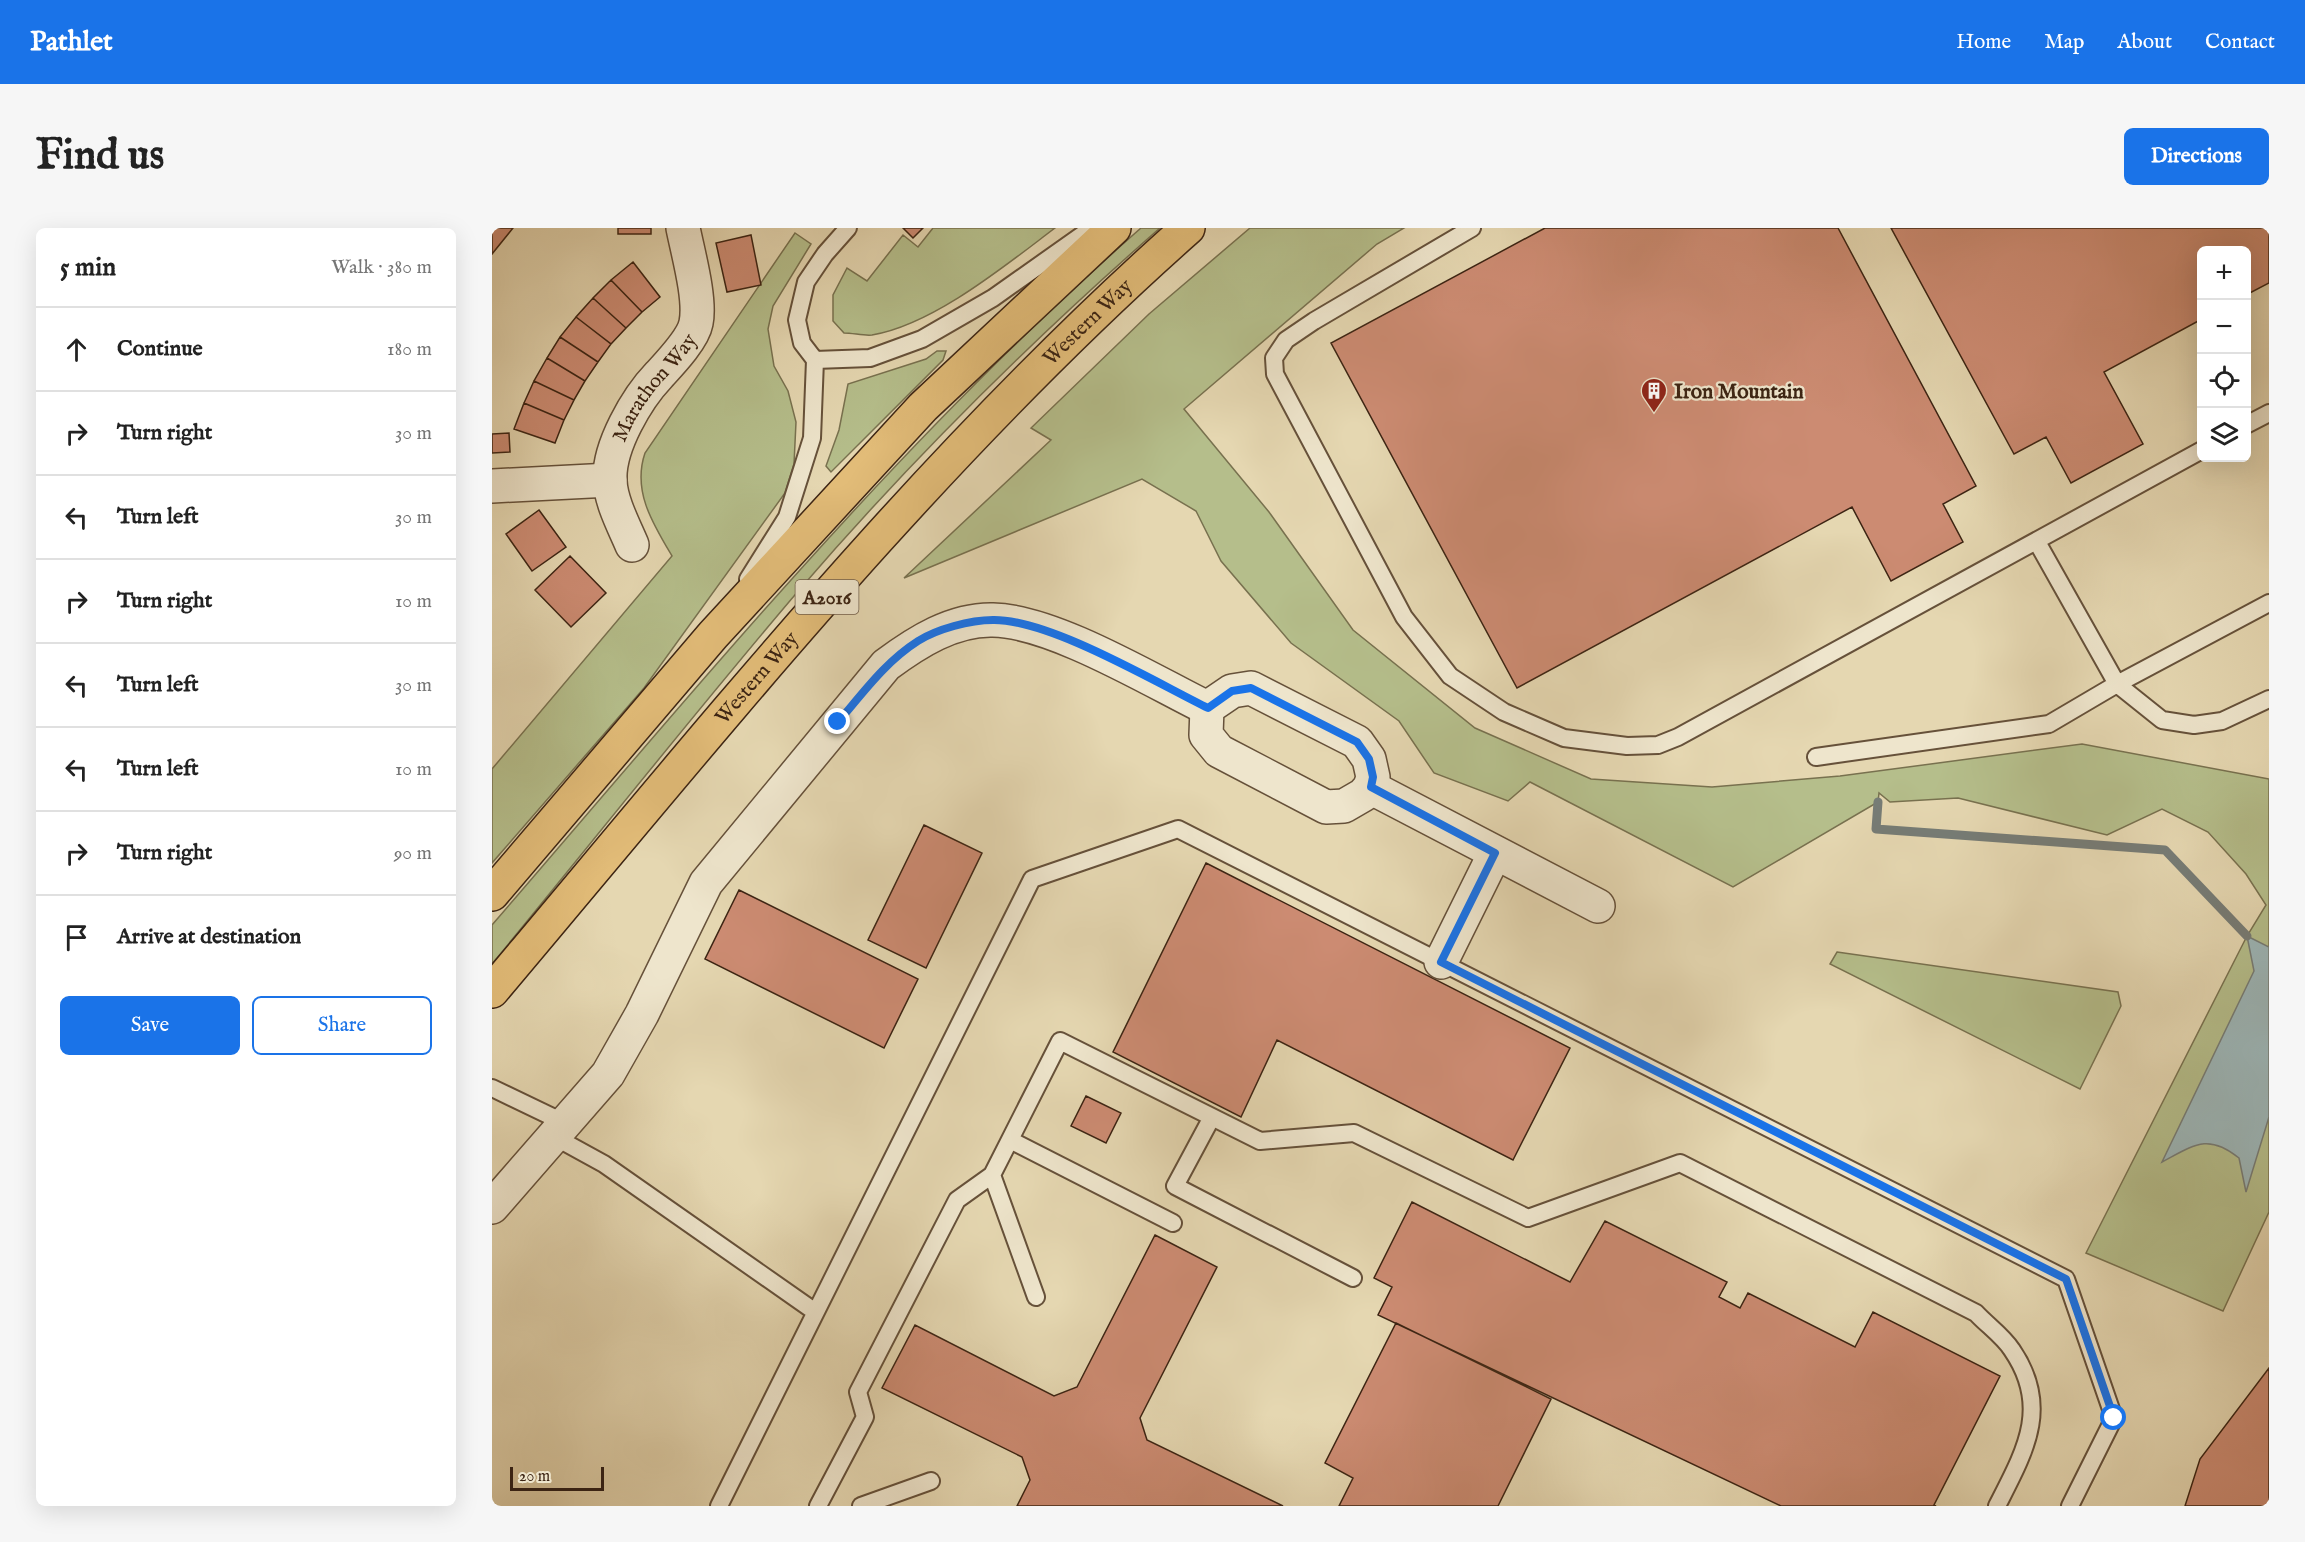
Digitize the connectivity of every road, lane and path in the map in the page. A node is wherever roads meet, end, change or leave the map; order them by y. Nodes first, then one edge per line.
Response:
1 (683, 228) edge
2 (848, 228) edge
3 (1092, 228) edge
4 (1114, 228) edge
5 (1188, 228) edge
6 (1472, 228) edge
7 (814, 360) junction
8 (2269, 413) edge
9 (2251, 423) edge
10 (2197, 453) edge
11 (610, 480) junction
12 (492, 486) edge
13 (2037, 542) junction
14 (632, 545) dead end
15 (2269, 603) edge
16 (713, 635) junction
17 (2117, 684) junction
18 (2269, 699) edge
19 (1208, 708) junction
20 (1816, 757) dead end
21 (1371, 787) junction
22 (1495, 853) junction
23 (492, 894) edge
24 (1598, 906) dead end
25 (1441, 962) junction
26 (492, 991) edge
27 (492, 1088) edge
28 (1212, 1117) junction
29 (559, 1130) junction
30 (1010, 1140) junction
31 (992, 1175) junction
32 (492, 1207) edge
33 (1173, 1223) dead end
34 (1353, 1278) dead end
35 (1036, 1297) dead end
36 (814, 1311) junction
37 (931, 1481) dead end
38 (719, 1506) edge
39 (818, 1506) edge
40 (861, 1506) edge
41 (1997, 1506) edge
42 (2070, 1506) edge

1 - 11 street, Marathon Way
2 - 7 lane
3 - 7 lane
4 - 16 main road, A2016
5 - 26 main road, Western Way / A2016
6 - 13 lane
7 - 16 lane
8 - 9 lane
10 - 13 lane
11 - 12 street
11 - 14 street, Marathon Way
13 - 17 lane
15 - 17 lane
16 - 23 main road, A2016
17 - 18 lane
17 - 20 lane
19 - 21 street
19 - 21 street
19 - 29 street
21 - 22 street
22 - 24 street
22 - 25 street
25 - 36 lane
25 - 42 lane
27 - 29 lane
28 - 30 lane
28 - 34 lane
28 - 41 lane
29 - 32 street
29 - 36 lane
30 - 31 lane
30 - 33 lane
31 - 35 lane
31 - 39 lane
36 - 38 lane
37 - 40 lane

